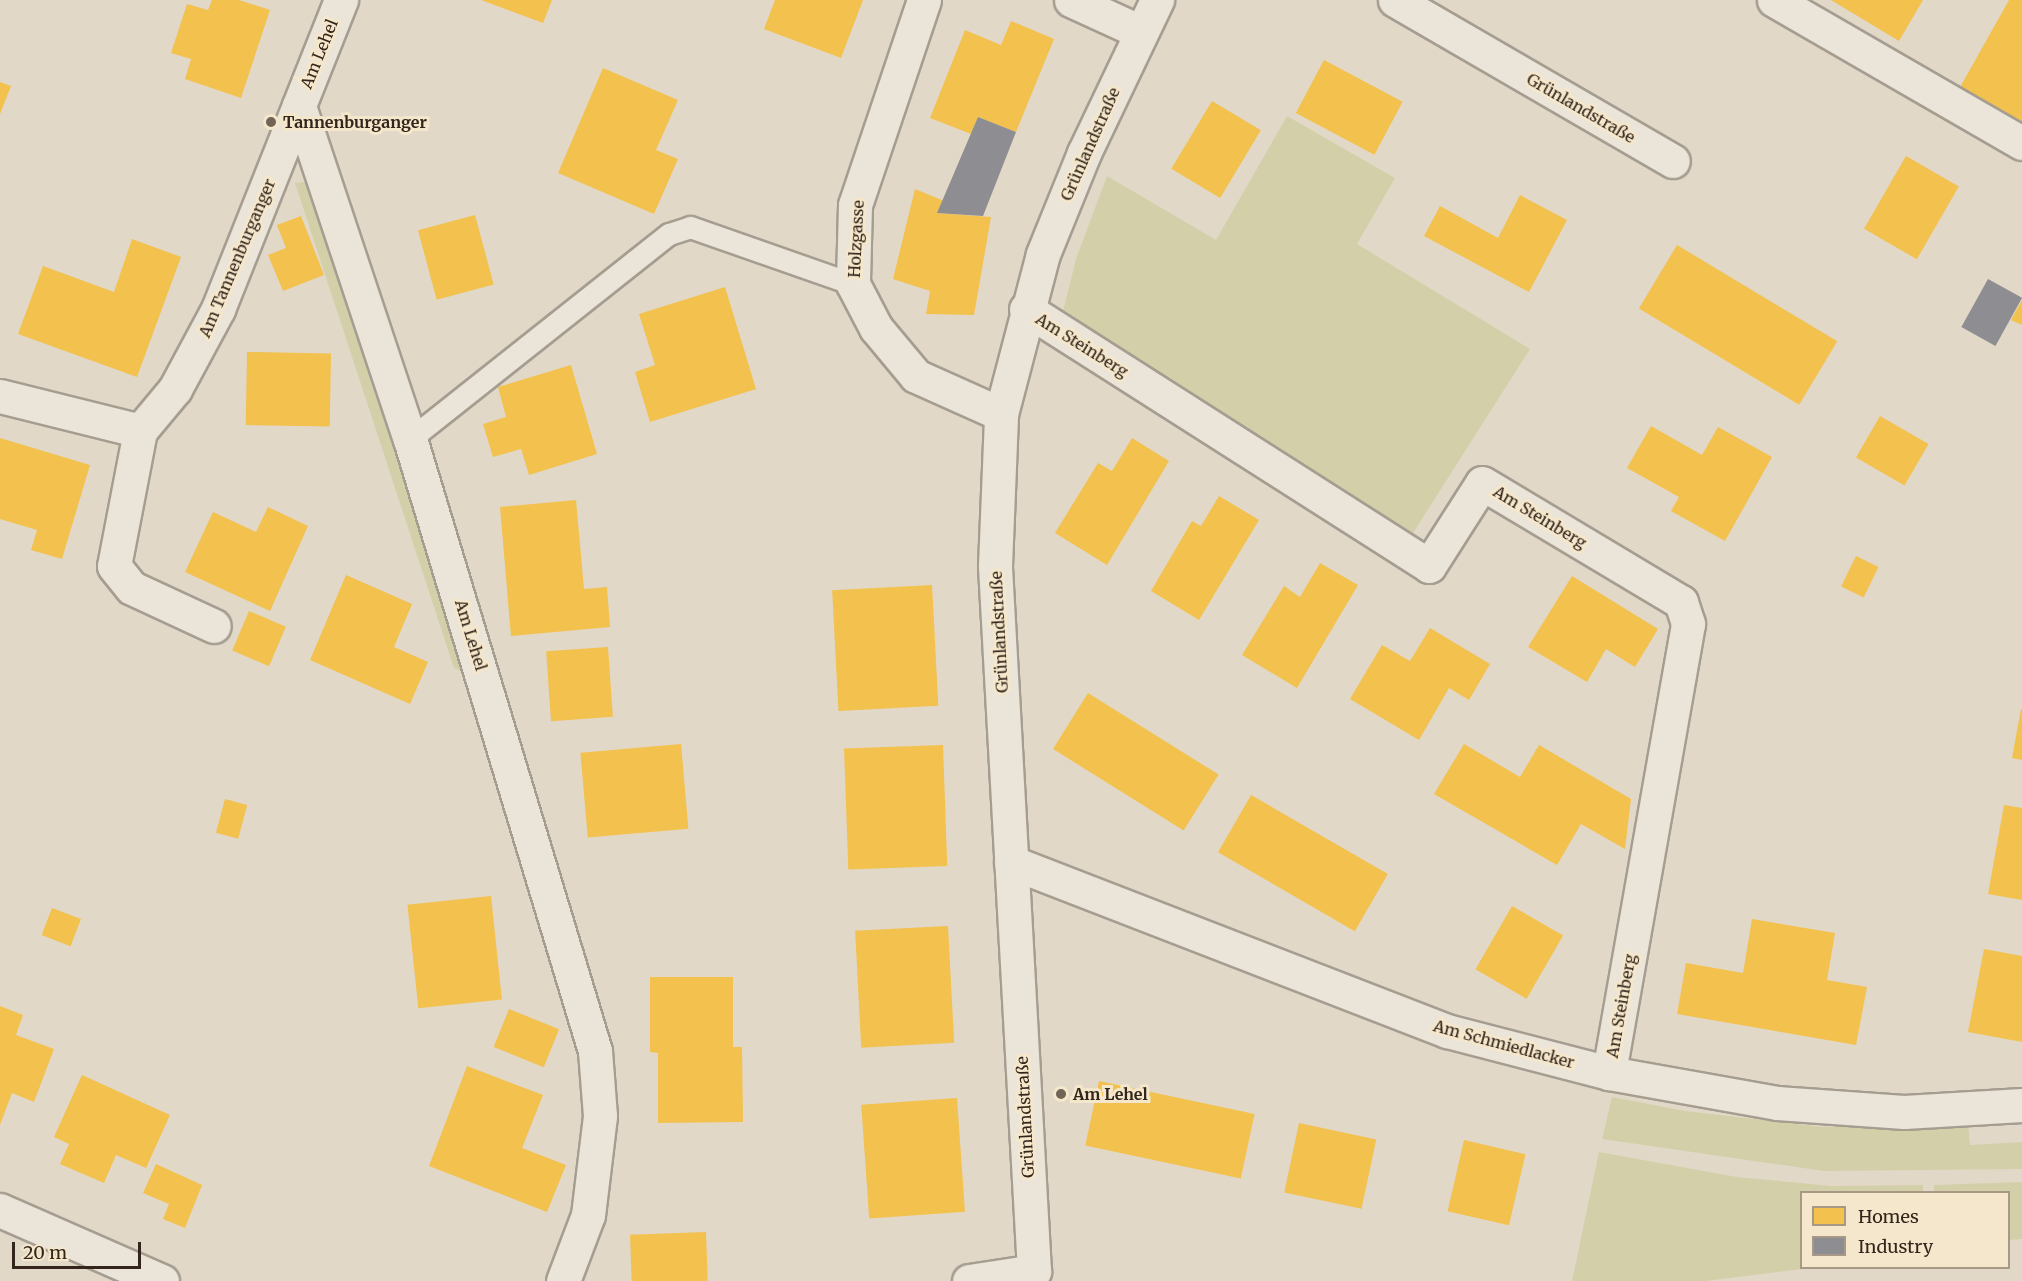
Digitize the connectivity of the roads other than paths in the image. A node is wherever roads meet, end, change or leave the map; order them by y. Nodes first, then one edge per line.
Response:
1 (341, 0) edge
2 (924, 0) edge
3 (1071, 0) edge
4 (1157, 0) edge
5 (1395, 0) edge
6 (1774, 0) edge
7 (1141, 32) junction
8 (299, 106) junction
9 (2022, 143) edge
10 (1673, 161) dead end
11 (853, 284) junction
12 (1026, 309) junction
13 (0, 396) edge
14 (1001, 414) junction
15 (140, 431) junction
16 (410, 440) junction
17 (214, 626) dead end
18 (1011, 862) junction
19 (1609, 1073) junction
20 (2022, 1105) edge
21 (0, 1210) edge
22 (127, 1275) edge
23 (1044, 1276) edge
24 (162, 1281) edge
25 (563, 1281) edge
26 (969, 1281) edge

1 - 8 street, Am Lehel
2 - 11 street, Holzgasse
3 - 7 street
4 - 7 street, Grünlandstraße
5 - 10 street, Grünlandstraße
6 - 9 street
7 - 12 street, Grünlandstraße
8 - 15 street, Am Tannenburganger
8 - 16 street, Am Lehel
11 - 14 street, Holzgasse
11 - 16 lane
12 - 14 street, Grünlandstraße
12 - 19 street, Am Steinberg
13 - 15 street
14 - 18 street, Grünlandstraße
15 - 17 street
16 - 25 street, Am Lehel
18 - 19 street, Am Schmiedlacker
18 - 23 street, Grünlandstraße
19 - 20 street, Am Schmiedlacker
21 - 22 street
22 - 24 street
23 - 26 street

